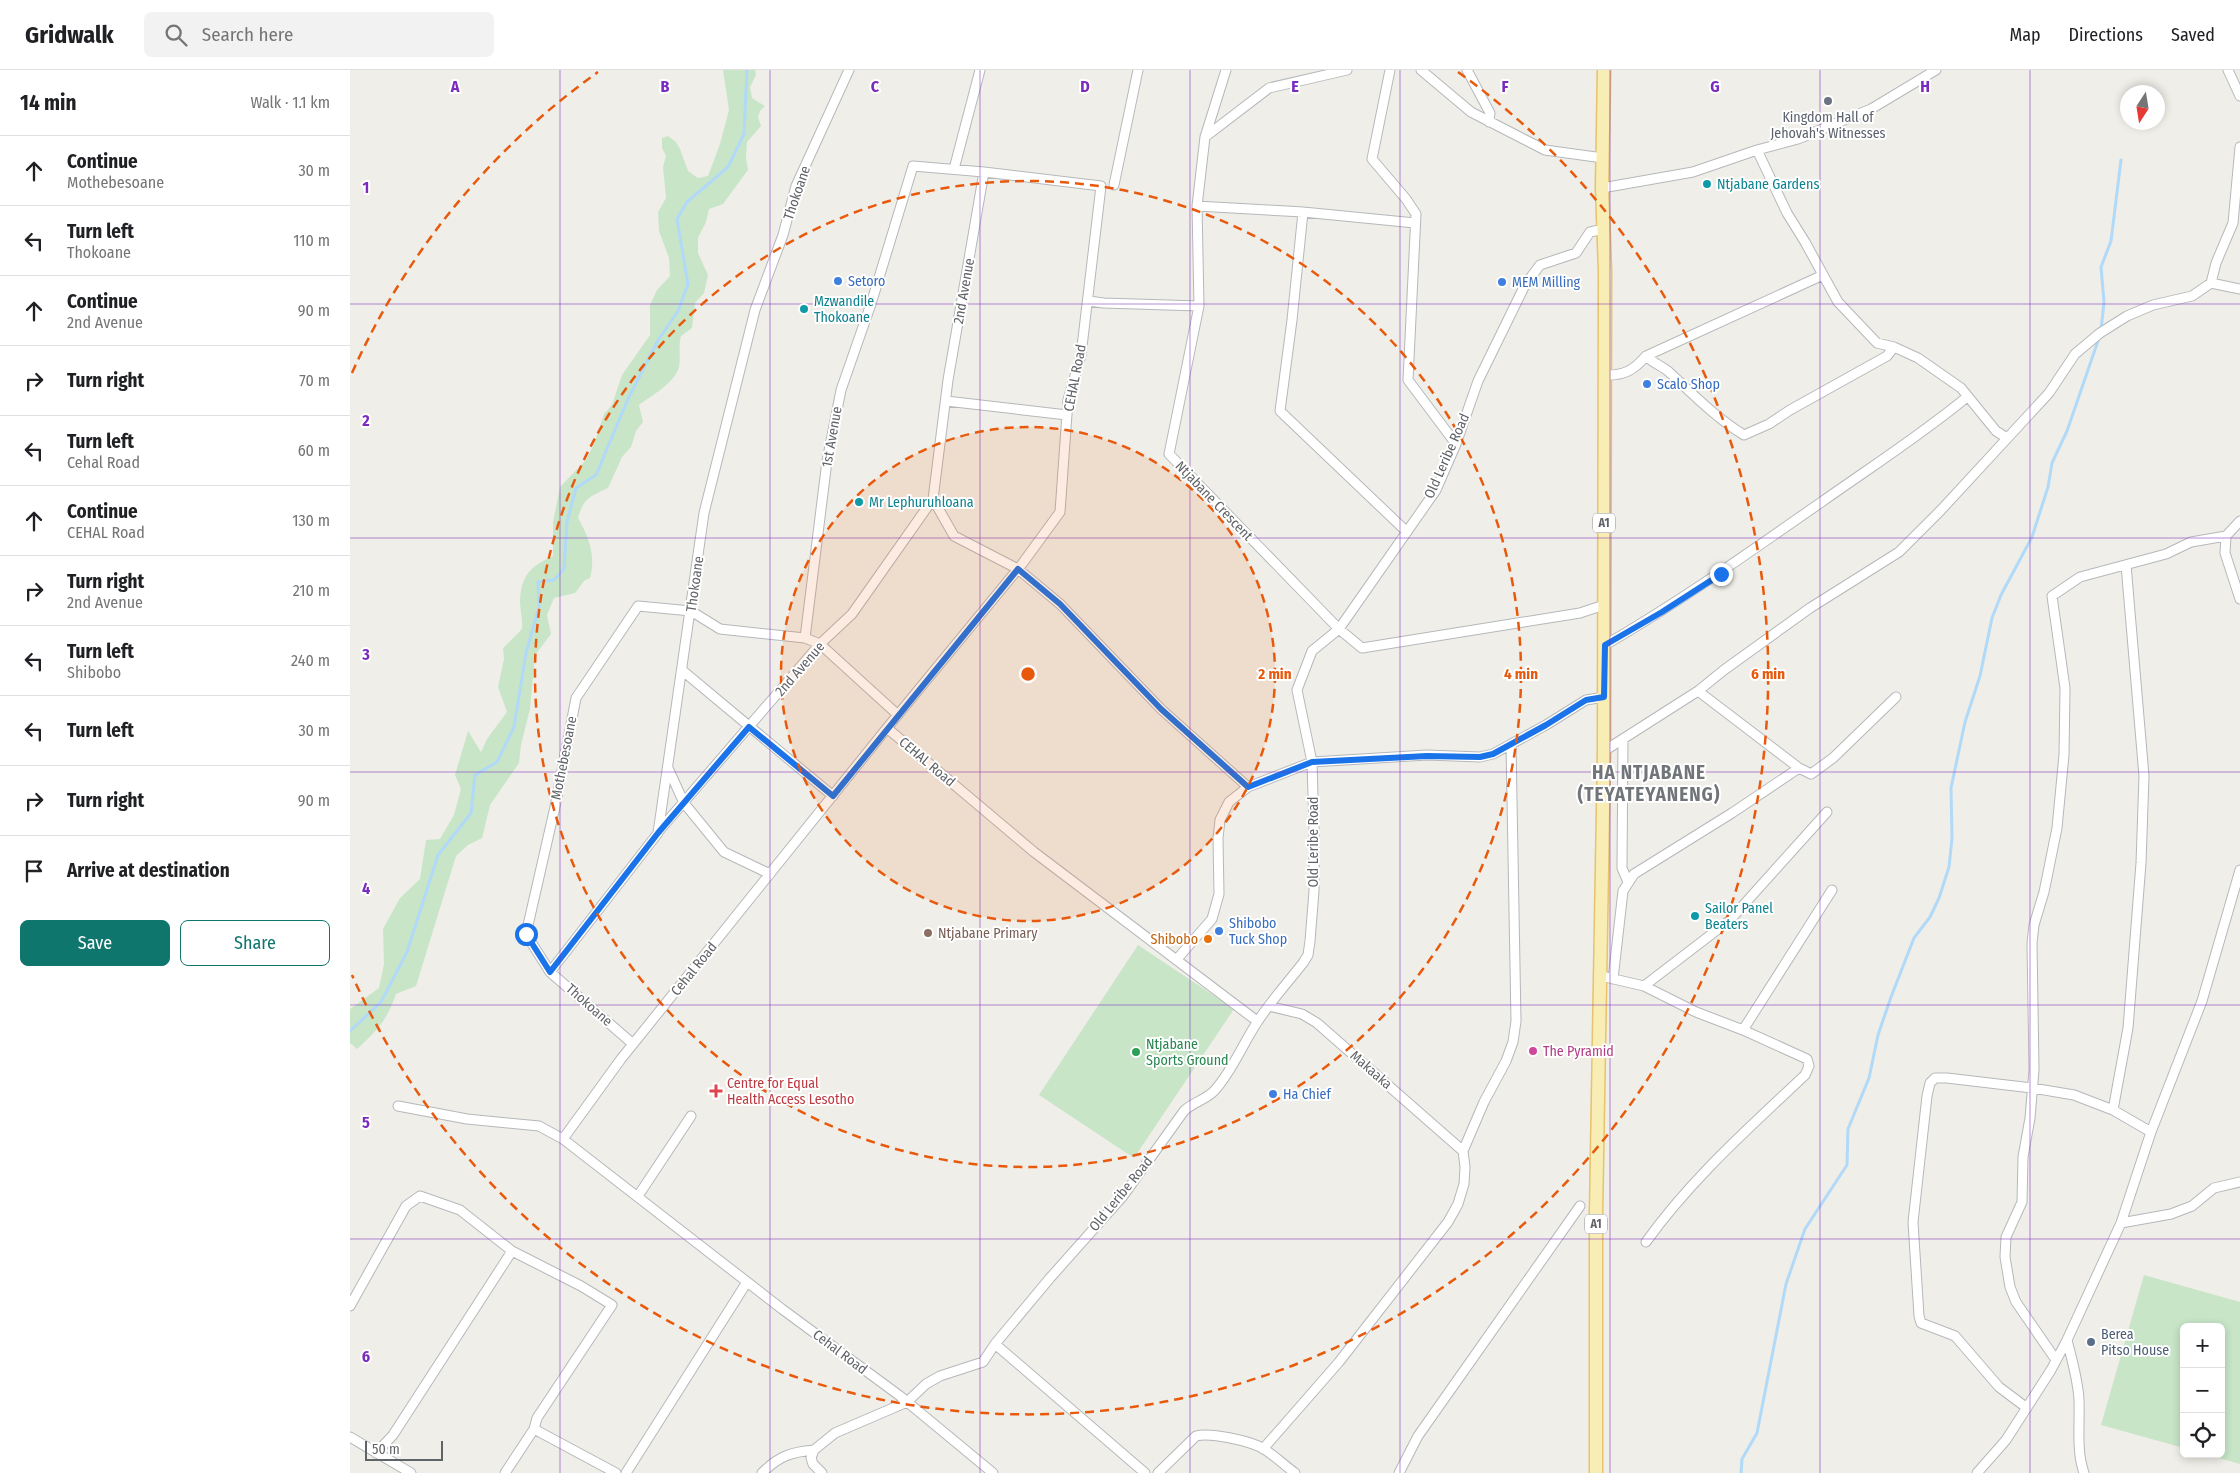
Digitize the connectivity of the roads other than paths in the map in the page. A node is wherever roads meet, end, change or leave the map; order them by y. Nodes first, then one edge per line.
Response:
1 (849, 70) edge
2 (980, 70) edge
3 (1138, 70) edge
4 (1226, 70) edge
5 (1346, 70) edge
6 (1390, 70) edge
7 (1421, 70) edge
8 (1467, 70) edge
9 (1604, 70) edge
10 (1936, 70) edge
11 (2228, 70) edge
12 (2240, 96) edge
13 (1489, 122) junction
14 (1205, 137) junction
15 (2240, 147) edge
16 (1757, 150) junction
17 (1603, 158) junction
18 (954, 169) junction
19 (984, 172) junction
20 (1114, 185) dead end
21 (1101, 186) joint
22 (1602, 188) junction
23 (1197, 206) junction
24 (1303, 212) junction
25 (1415, 223) junction
26 (1604, 229) junction
27 (1823, 275) junction
28 (2210, 283) junction
29 (2240, 289) edge
30 (1088, 301) junction
31 (1199, 306) junction
32 (1894, 347) junction
33 (1646, 356) junction
34 (1604, 375) junction
35 (1967, 397) junction
36 (946, 401) junction
37 (1067, 415) junction
38 (2007, 438) junction
39 (1456, 444) junction
40 (933, 499) junction
41 (2240, 521) edge
42 (1408, 532) junction
43 (2226, 536) junction
44 (2126, 565) junction
45 (1018, 569) junction
46 (2240, 599) edge
47 (1604, 605) junction
48 (691, 610) junction
49 (1339, 629) junction
50 (805, 638) junction
51 (820, 644) junction
52 (1605, 645) junction
53 (683, 671) junction
54 (1698, 691) junction
55 (1604, 697) junction
56 (1896, 697) dead end
57 (898, 715) junction
58 (749, 727) junction
59 (887, 728) junction
60 (1622, 739) junction
61 (1511, 744) junction
62 (1604, 751) junction
63 (1312, 762) junction
64 (668, 767) junction
65 (1799, 768) junction
66 (1248, 787) junction
67 (833, 796) junction
68 (684, 803) junction
69 (1827, 812) dead end
70 (658, 833) junction
71 (2240, 870) edge
72 (770, 874) junction
73 (1628, 882) junction
74 (1832, 890) dead end
75 (1177, 959) junction
76 (550, 972) junction
77 (1607, 977) junction
78 (1644, 986) junction
79 (1269, 1006) junction
80 (1257, 1021) junction
81 (1742, 1030) junction
82 (633, 1044) junction
83 (2032, 1088) junction
84 (398, 1106) dead end
85 (2113, 1110) junction
86 (691, 1116) dead end
87 (2151, 1132) junction
88 (563, 1139) junction
89 (1463, 1151) junction
90 (2240, 1182) edge
91 (638, 1196) junction
92 (1580, 1206) dead end
93 (2120, 1223) junction
94 (1646, 1242) dead end
95 (512, 1251) junction
96 (747, 1282) junction
97 (350, 1306) edge
98 (2067, 1340) junction
99 (996, 1344) junction
100 (2056, 1360) junction
101 (907, 1402) junction
102 (2027, 1408) junction
103 (534, 1429) junction
104 (350, 1437) edge
105 (1263, 1448) junction
106 (814, 1450) junction
107 (376, 1453) junction
108 (411, 1473) edge
109 (505, 1473) edge
110 (616, 1473) edge
111 (626, 1473) edge
112 (762, 1473) edge
113 (822, 1473) edge
114 (993, 1473) edge
115 (1145, 1473) edge
116 (1158, 1473) edge
117 (1295, 1473) edge
118 (1399, 1473) edge
119 (1596, 1473) edge
120 (1977, 1473) edge
121 (2084, 1473) edge

1 - 48 street, Thokoane
2 - 18 street
3 - 20 street
4 - 14 street, Ntjabane Crescent
5 - 14 street
6 - 25 street
7 - 13 street
8 - 13 street
9 - 17 main road, A1
10 - 16 street
11 - 12 street
13 - 17 street
14 - 23 street, Ntjabane Crescent
15 - 28 street
16 - 22 street
16 - 27 street
17 - 22 main road, A1
18 - 19 street, 1st Avenue
18 - 50 street, 1st Avenue
19 - 21 street, 1st Avenue
19 - 36 street, 2nd Avenue
21 - 30 street, CEHAL Road
22 - 26 main road, A1
23 - 24 street
23 - 31 street, Ntjabane Crescent
24 - 25 street
24 - 42 street
25 - 39 street
26 - 34 main road, A1
26 - 39 street, Old Leribe Road
27 - 32 street
27 - 33 street
28 - 29 street
28 - 38 street
30 - 31 street
30 - 37 street, CEHAL Road
31 - 49 street, Ntjabane Crescent
32 - 33 street
32 - 35 street
33 - 34 street
34 - 47 main road, A1
35 - 38 street
35 - 52 street
36 - 37 street
36 - 40 street, 2nd Avenue
37 - 45 street, CEHAL Road
38 - 54 street
39 - 42 street, Old Leribe Road
40 - 45 street
40 - 51 street, 2nd Avenue
41 - 43 street
42 - 49 street, Old Leribe Road
43 - 44 street
43 - 46 street
44 - 83 street
44 - 85 street
45 - 57 street, CEHAL Road
45 - 66 street
47 - 49 street, Ntjabane Crescent
47 - 52 main road, A1
48 - 50 street
48 - 53 street, Thokoane
48 - 76 street, Mothebesoane
49 - 63 street, Old Leribe Road
50 - 51 street
51 - 57 street
51 - 58 street, 2nd Avenue
52 - 55 main road, A1
53 - 58 street
53 - 64 street, Thokoane
54 - 60 street
54 - 65 street
55 - 61 street
55 - 62 main road, A1
56 - 65 street
57 - 59 street, CEHAL Road
58 - 67 street
58 - 68 street, 2nd Avenue
59 - 67 street, Cehal Road
59 - 75 street, CEHAL Road
60 - 62 street
60 - 73 street
61 - 63 street
61 - 89 street
62 - 77 main road, A1
63 - 66 street
63 - 79 street, Old Leribe Road
64 - 68 street
64 - 70 street, Thokoane
65 - 73 street
66 - 75 street
67 - 72 street, Cehal Road
68 - 70 street, 2nd Avenue
68 - 72 street
69 - 78 street
70 - 76 street, Thokoane
71 - 87 street
72 - 82 street, Cehal Road
73 - 77 street
74 - 81 street
75 - 80 street, CEHAL Road
76 - 82 street, Thokoane
77 - 78 street
77 - 119 main road, A1
78 - 81 street
79 - 80 street, Old Leribe Road
79 - 89 street, Makaaka
80 - 99 street, Old Leribe Road
81 - 94 street
82 - 88 street, Cehal Road
83 - 85 street
83 - 100 street
83 - 102 street
84 - 88 street
85 - 87 street
86 - 91 street
87 - 93 street
88 - 91 street, Cehal Road
89 - 105 street
90 - 93 street
91 - 96 street, Cehal Road
92 - 118 street
93 - 98 street
95 - 97 street
95 - 103 street
95 - 107 street
96 - 101 street, Cehal Road
96 - 111 street
98 - 100 street
98 - 121 street
99 - 101 street, Old Leribe Road
99 - 115 street
100 - 102 street
101 - 106 street
101 - 114 street, Cehal Road
102 - 120 street
103 - 109 street
103 - 110 street
104 - 107 street
105 - 116 street
105 - 117 street
106 - 112 street
106 - 113 street
107 - 108 street

